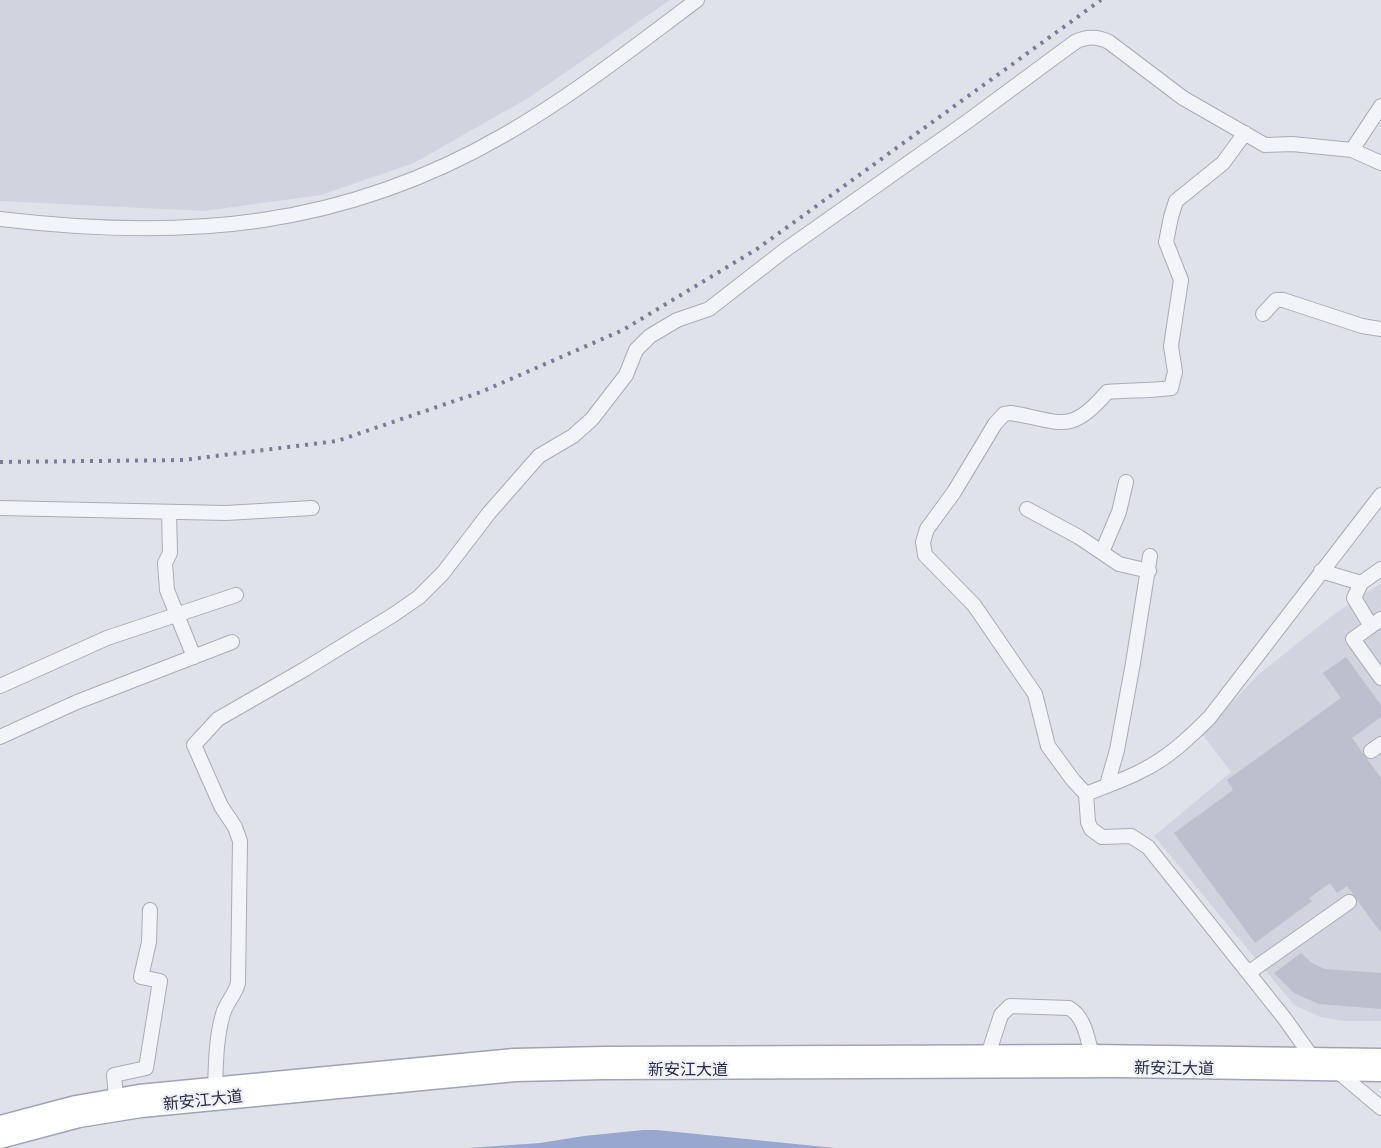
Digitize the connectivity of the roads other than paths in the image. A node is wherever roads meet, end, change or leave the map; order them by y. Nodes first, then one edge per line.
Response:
1 (694, 1) edge
2 (1381, 106) edge
3 (1245, 133) junction
4 (1352, 150) junction
5 (1381, 163) edge
6 (0, 219) edge
7 (1263, 314) dead end
8 (1381, 329) edge
9 (1126, 482) dead end
10 (1381, 495) edge
11 (0, 508) edge
12 (312, 508) dead end
13 (1027, 509) dead end
14 (169, 512) junction
15 (1102, 552) junction
16 (1150, 556) dead end
17 (1381, 569) edge
18 (1149, 571) junction
19 (1321, 572) junction
20 (1361, 583) junction
21 (236, 595) dead end
22 (177, 615) junction
23 (1376, 622) edge
24 (232, 642) dead end
25 (194, 657) junction
26 (1381, 678) edge
27 (0, 686) edge
28 (0, 737) edge
29 (1107, 785) junction
30 (1086, 794) junction
31 (1349, 902) dead end
32 (150, 910) dead end
33 (1248, 973) junction
34 (1092, 1054) junction
35 (988, 1055) junction
36 (1312, 1057) junction
37 (1381, 1059) edge
38 (1337, 1071) junction
39 (1381, 1072) edge
40 (215, 1087) junction
41 (116, 1097) junction
42 (1381, 1108) edge
43 (0, 1125) edge

1 - 6 street
2 - 4 street
3 - 4 street
3 - 30 street
3 - 40 street
4 - 5 street
7 - 8 street
9 - 15 street
10 - 19 street
11 - 14 street
12 - 14 street
13 - 15 street
14 - 22 street
15 - 18 street
16 - 18 street
17 - 20 street
18 - 29 street
19 - 20 street
19 - 29 street
20 - 23 street
21 - 22 street
22 - 25 street
22 - 27 street
23 - 26 street
24 - 25 street
25 - 28 street
29 - 30 street
30 - 33 street
31 - 33 street
32 - 41 street
33 - 36 street
34 - 35 main road, 新安江大道
34 - 35 street
34 - 36 main road, 新安江大道
35 - 40 main road, 新安江大道
36 - 37 main road, 新安江大道
38 - 39 main road, 新安江大道
38 - 42 street
38 - 43 main road, 新安江大道
40 - 41 main road, 新安江大道
41 - 43 main road, 新安江大道

